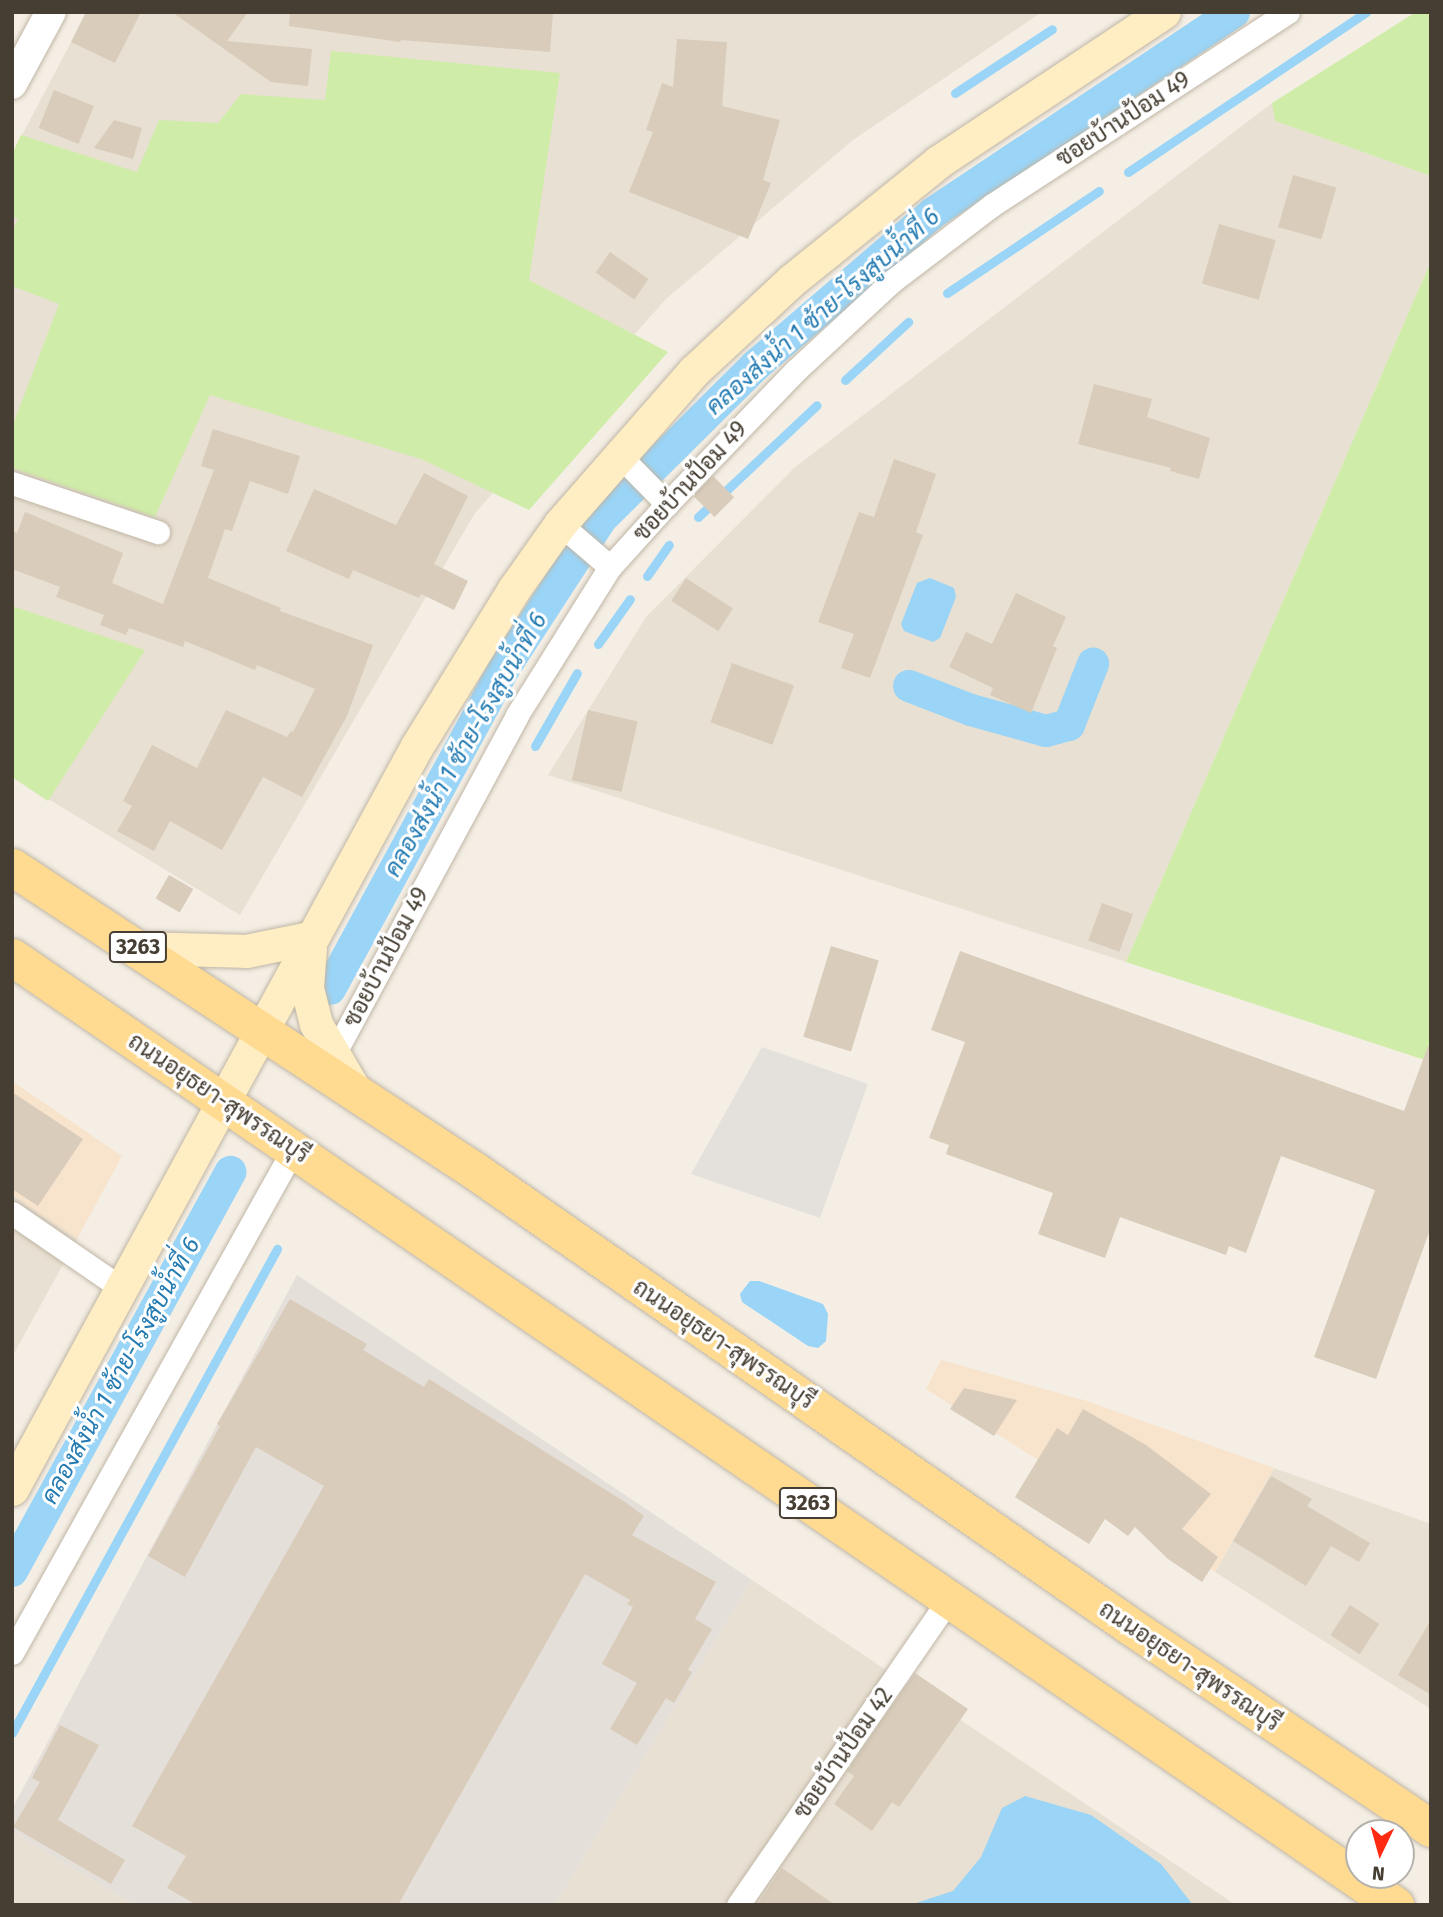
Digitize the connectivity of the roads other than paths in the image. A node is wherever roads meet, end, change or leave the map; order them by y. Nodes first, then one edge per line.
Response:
1 (51, 12) edge
2 (1164, 12) edge
3 (1287, 12) edge
4 (12, 84) edge
5 (629, 465) junction
6 (12, 483) edge
7 (663, 500) junction
8 (569, 531) junction
9 (158, 532) dead end
10 (604, 562) junction
11 (12, 867) edge
12 (310, 938) junction
13 (139, 948) junction
14 (12, 957) edge
15 (262, 1028) junction
16 (333, 1056) junction
17 (354, 1090) junction
18 (222, 1100) junction
19 (294, 1148) junction
20 (12, 1213) edge
21 (121, 1288) junction
22 (12, 1489) edge
23 (948, 1601) junction
24 (12, 1653) edge
25 (1431, 1828) edge
26 (738, 1905) edge
27 (1395, 1905) edge

1 - 4 street
2 - 5 main road
3 - 7 street, ซอยบ้านป้อม 49
5 - 7 street
5 - 8 main road
6 - 9 street
7 - 10 street, ซอยบ้านป้อม 49
8 - 10 street
8 - 12 main road
10 - 16 street, ซอยบ้านป้อม 49
11 - 13 main road, ถนนอยุธยา-สุพรรณบุรี / 3263
12 - 13 main road
12 - 15 main road
12 - 16 main road
13 - 15 main road, ถนนอยุธยา-สุพรรณบุรี / 3263
14 - 18 main road, ถนนอยุธยา-สุพรรณบุรี / 3263
15 - 17 main road, ถนนอยุธยา-สุพรรณบุรี / 3263
15 - 18 main road
16 - 17 main road
17 - 25 main road, ถนนอยุธยา-สุพรรณบุรี / 3263
18 - 19 main road, ถนนอยุธยา-สุพรรณบุรี / 3263
18 - 21 main road
19 - 23 main road, ถนนอยุธยา-สุพรรณบุรี / 3263
19 - 24 street
20 - 21 street
21 - 22 main road
23 - 26 street, ซอยบ้านป้อม 42
23 - 27 main road, ถนนอยุธยา-สุพรรณบุรี / 3263

